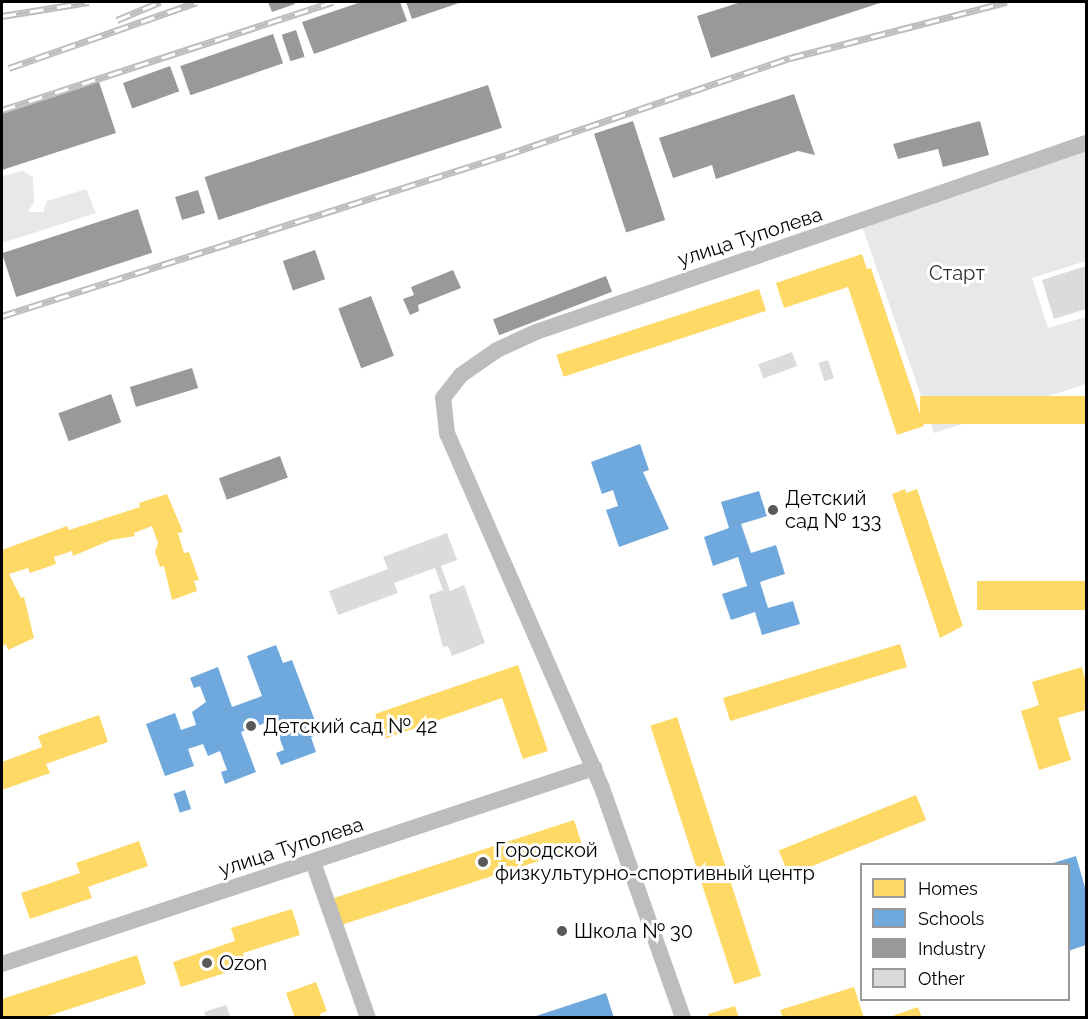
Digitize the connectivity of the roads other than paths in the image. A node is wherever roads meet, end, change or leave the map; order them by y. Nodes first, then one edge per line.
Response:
1 (1086, 143) edge
2 (594, 768) junction
3 (313, 862) junction
4 (2, 964) edge
5 (368, 1017) edge
6 (683, 1017) edge

1 - 2 street, улица Туполева
2 - 3 street, улица Туполева
2 - 6 street
3 - 4 street, улица Туполева
3 - 5 street

